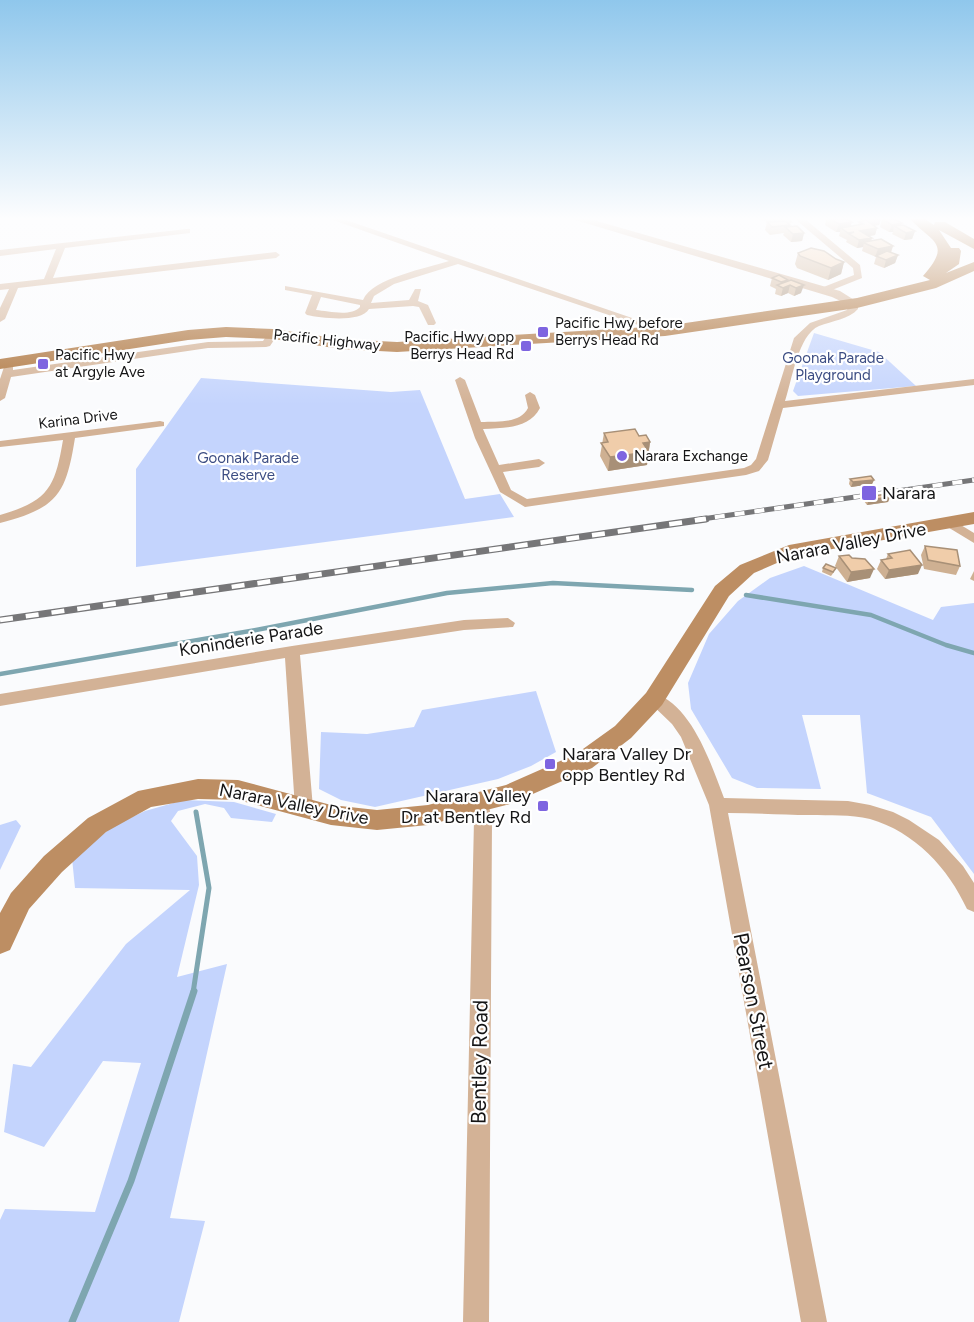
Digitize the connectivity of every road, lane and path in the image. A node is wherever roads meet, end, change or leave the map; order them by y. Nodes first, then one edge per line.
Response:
1 (58, 281) edge
2 (395, 281) edge
3 (516, 281) edge
4 (792, 281) edge
5 (847, 281) edge
6 (919, 281) edge
7 (941, 281) edge
8 (47, 282) joint
9 (15, 285) junction
10 (0, 287) edge
11 (288, 288) dead end
12 (824, 290) junction
13 (418, 291) dead end
14 (316, 295) junction
15 (869, 300) junction
16 (413, 303) junction
17 (853, 303) junction
18 (364, 304) junction
19 (0, 319) edge
20 (431, 323) dead end
21 (665, 331) junction
22 (6, 367) edge
23 (460, 380) dead end
24 (974, 382) edge
25 (530, 395) dead end
26 (0, 398) edge
27 (780, 405) junction
28 (160, 424) dead end
29 (477, 426) junction
30 (70, 435) junction
31 (0, 444) edge
32 (539, 463) dead end
33 (495, 469) junction
34 (974, 518) edge
35 (0, 519) edge
36 (951, 524) junction
37 (974, 538) edge
38 (508, 623) dead end
39 (292, 651) junction
40 (654, 699) junction
41 (0, 700) edge
42 (481, 803) junction
43 (718, 805) junction
44 (304, 808) junction
45 (974, 903) edge
46 (0, 941) edge
47 (476, 1322) edge
48 (814, 1322) edge

1 - 8 street
2 - 18 street
3 - 21 street
4 - 12 street
5 - 12 street
6 - 15 main road, Pacific Highway
7 - 15 main road, Pacific Highway
8 - 9 street
9 - 10 street
9 - 19 street
11 - 14 street
12 - 17 street
13 - 16 street
14 - 18 street
14 - 18 street
15 - 17 main road, Pacific Highway
16 - 18 street
16 - 20 street
17 - 21 main road, Pacific Highway
17 - 27 street
21 - 22 main road, Pacific Highway
22 - 26 street
23 - 29 street
24 - 27 street
25 - 29 street
27 - 33 street
28 - 30 street, Karina Drive
29 - 33 street
30 - 31 street, Karina Drive
30 - 35 street
32 - 33 street
34 - 36 main road, Narara Valley Drive
36 - 37 street
36 - 40 main road, Narara Valley Drive
38 - 39 street, Koninderie Parade
39 - 41 street, Koninderie Parade
39 - 44 street
40 - 42 main road, Narara Valley Drive
40 - 43 street, Pearson Street
42 - 44 main road, Narara Valley Drive
42 - 47 street, Bentley Road
43 - 45 street
43 - 48 street, Pearson Street
44 - 46 main road, Narara Valley Drive

